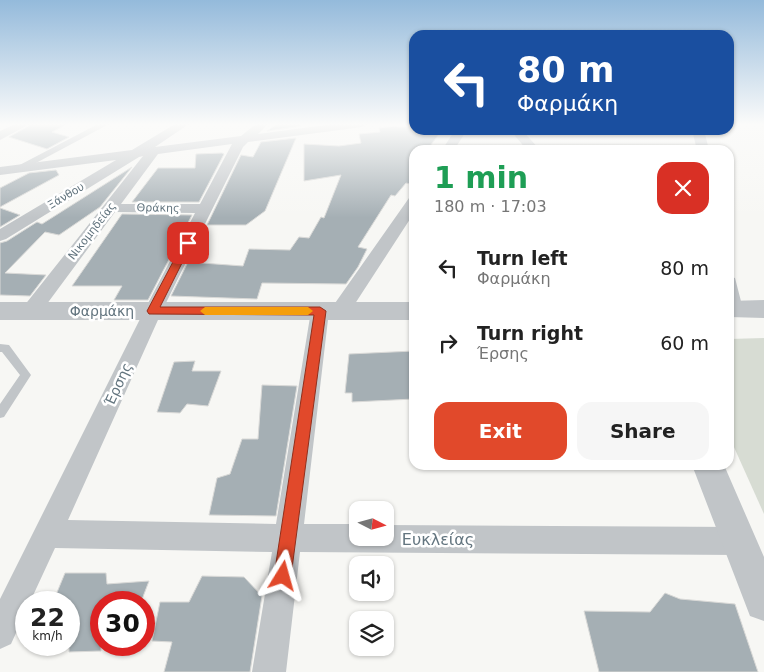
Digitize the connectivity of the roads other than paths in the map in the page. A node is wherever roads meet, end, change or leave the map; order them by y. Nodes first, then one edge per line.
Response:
1 (44, 155) edge
2 (124, 155) edge
3 (133, 155) edge
4 (151, 155) edge
5 (233, 155) edge
6 (17, 169) junction
7 (0, 171) edge
8 (0, 178) edge
9 (110, 208) junction
10 (409, 208) edge
11 (205, 209) junction
12 (0, 236) edge
13 (734, 309) edge
14 (764, 309) edge
15 (0, 311) edge
16 (31, 311) junction
17 (153, 311) junction
18 (330, 311) junction
19 (409, 311) edge
20 (0, 348) edge
21 (0, 413) edge
22 (710, 470) edge
23 (47, 534) junction
24 (288, 538) junction
25 (739, 541) junction
26 (764, 602) edge
27 (0, 633) edge
28 (269, 672) edge

1 - 6 street
2 - 6 street
3 - 12 street, Ξάνθου
4 - 9 street, Νικομηδείας
5 - 11 street, Έρσης
6 - 7 street
6 - 8 street
9 - 11 street, Θράκης
9 - 16 street, Νικομηδείας
10 - 18 street
11 - 17 street, Έρσης
13 - 14 street
15 - 16 street, Φαρμάκη
16 - 17 street, Φαρμάκη
17 - 18 street, Φαρμάκη
17 - 23 street, Έρσης
18 - 19 street, Φαρμάκη
18 - 24 street
20 - 21 lane
22 - 25 street
23 - 24 street, Ευκλείας
23 - 27 street, Έρσης
24 - 25 street, Ευκλείας
24 - 28 street
25 - 26 street

